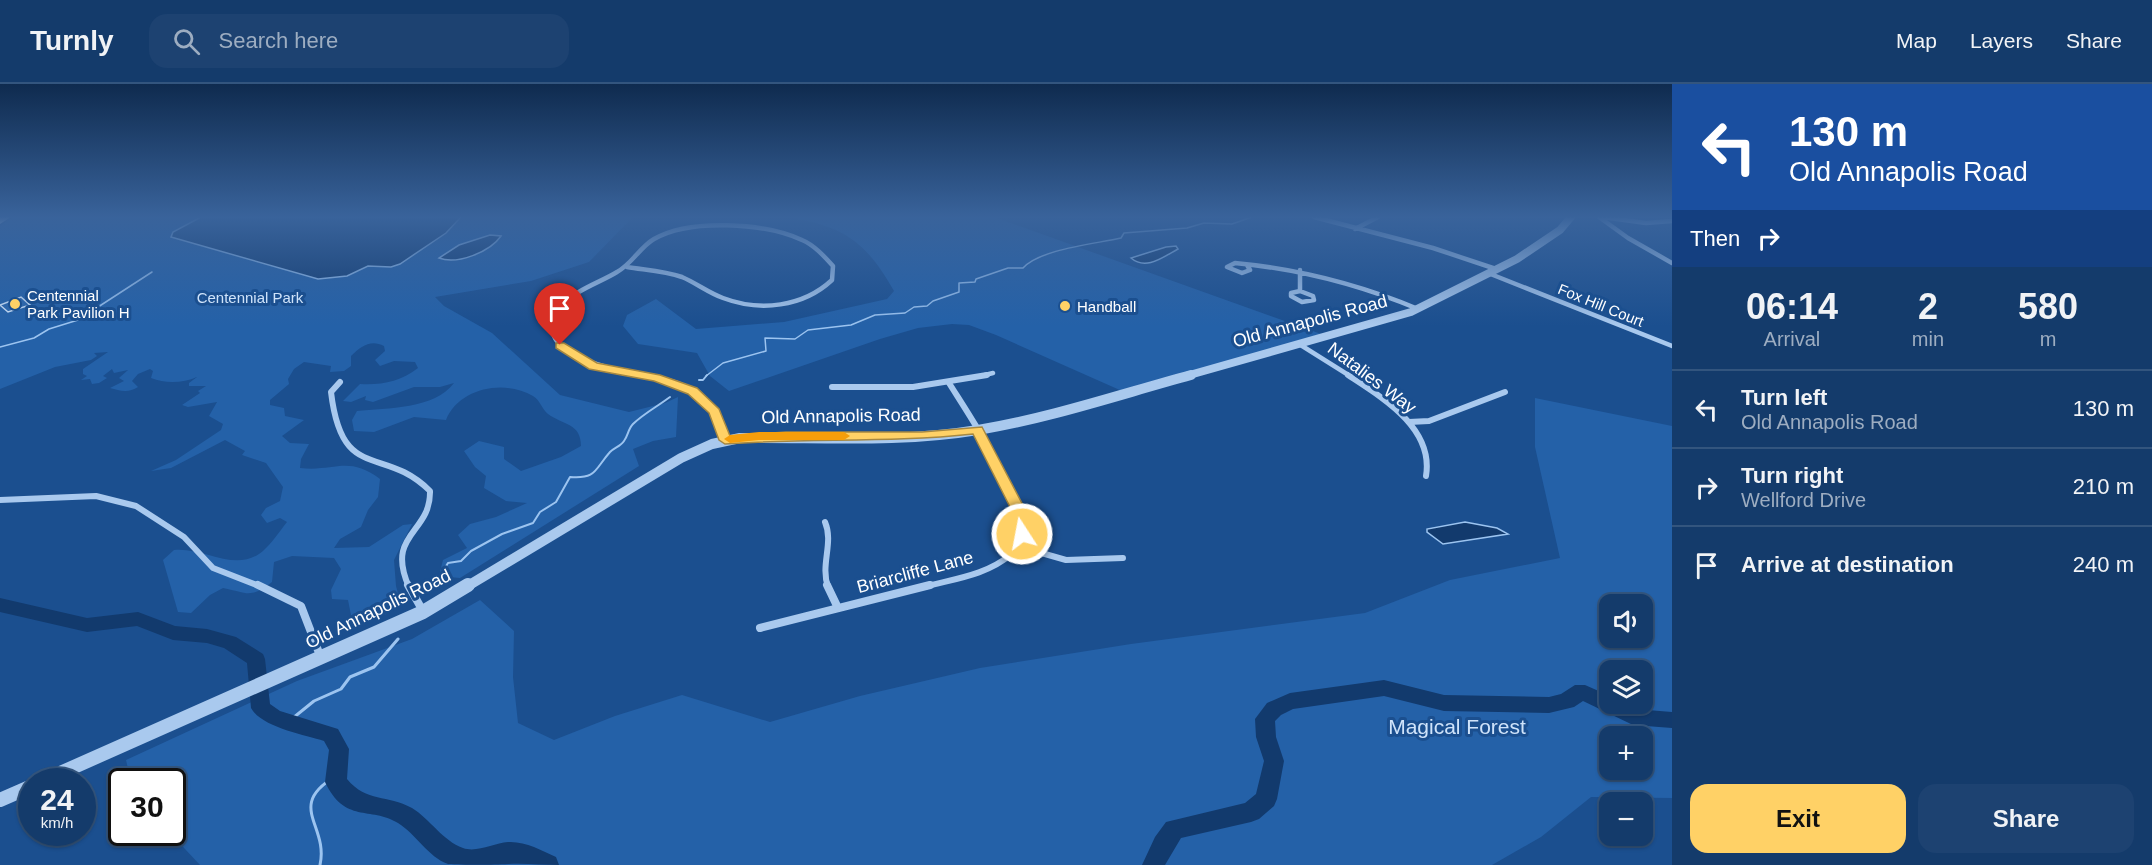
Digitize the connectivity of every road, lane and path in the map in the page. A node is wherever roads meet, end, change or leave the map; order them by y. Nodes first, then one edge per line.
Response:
1 (640, 253) edge
2 (820, 253) edge
3 (1447, 253) edge
4 (1524, 253) edge
5 (1655, 253) edge
6 (1672, 263) edge
7 (1246, 265) dead end
8 (627, 267) junction
9 (1300, 270) junction
10 (1492, 271) junction
11 (1300, 291) junction
12 (1419, 310) junction
13 (1299, 344) junction
14 (1672, 346) edge
15 (993, 373) dead end
16 (339, 382) dead end
17 (949, 383) junction
18 (832, 387) dead end
19 (1505, 392) dead end
20 (1408, 422) junction
21 (978, 430) junction
22 (725, 440) junction
23 (1426, 476) dead end
24 (0, 501) edge
25 (825, 522) dead end
26 (1017, 546) junction
27 (1123, 558) dead end
28 (838, 608) junction
29 (423, 612) junction
30 (760, 628) dead end
31 (321, 658) junction
32 (72, 768) edge
33 (18, 793) edge
34 (0, 801) edge

1 - 8 street
2 - 8 street
3 - 10 street, Fox Hill Court
4 - 10 street, Old Annapolis Road
5 - 6 street
7 - 9 street
8 - 22 street
9 - 11 street
9 - 12 street
10 - 12 street, Old Annapolis Road
10 - 14 street, Fox Hill Court
11 - 11 street
12 - 13 street, Old Annapolis Road
13 - 20 street, Natalies Way
13 - 21 street, Old Annapolis Road
15 - 17 street
16 - 29 street
17 - 18 street
17 - 21 street
19 - 20 street
20 - 23 street, Natalies Way
21 - 22 street, Old Annapolis Road
21 - 26 street
22 - 29 street, Old Annapolis Road
24 - 31 street
25 - 28 street
26 - 27 street
26 - 28 street, Briarcliffe Lane
28 - 30 street, Briarcliffe Lane
29 - 31 street, Old Annapolis Road
31 - 32 street, Old Annapolis Road
33 - 34 street

